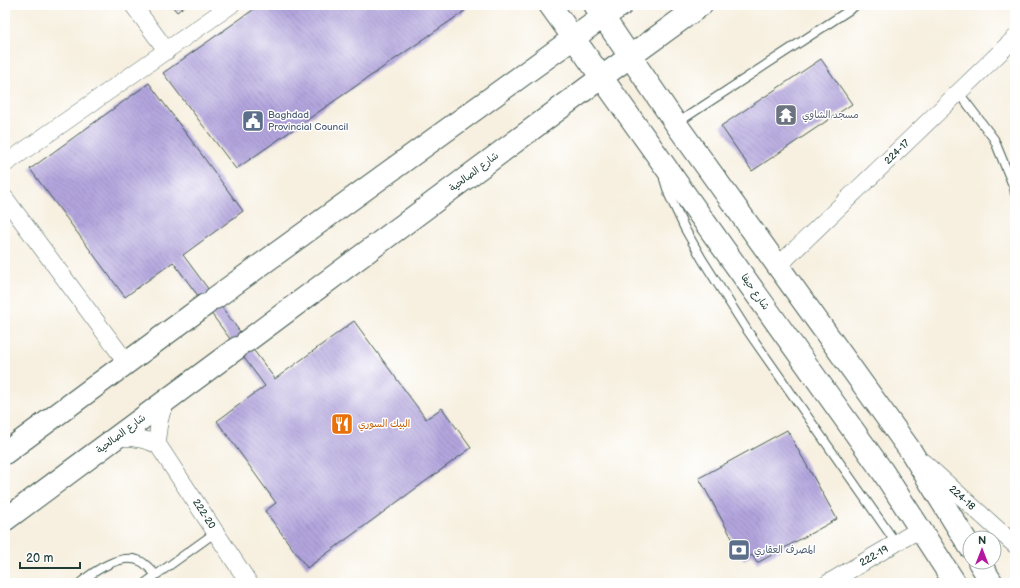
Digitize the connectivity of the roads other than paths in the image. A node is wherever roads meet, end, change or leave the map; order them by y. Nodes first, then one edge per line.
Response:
1 (133, 5) edge
2 (231, 5) edge
3 (550, 5) edge
4 (622, 5) edge
5 (702, 5) edge
6 (854, 7) dead end
7 (599, 11) edge
8 (573, 38) junction
9 (1015, 38) edge
10 (167, 51) junction
11 (632, 57) junction
12 (602, 77) junction
13 (959, 93) junction
14 (676, 124) junction
15 (656, 154) junction
16 (5, 164) edge
17 (1015, 194) edge
18 (5, 198) edge
19 (778, 266) junction
20 (127, 363) junction
21 (167, 400) junction
22 (116, 438) junction
23 (158, 445) junction
24 (910, 450) junction
25 (5, 452) edge
26 (5, 520) edge
27 (920, 529) junction
28 (216, 532) junction
29 (962, 534) edge
30 (896, 543) junction
31 (1015, 545) edge
32 (984, 570) edge
33 (156, 575) junction
34 (80, 583) edge
35 (145, 583) edge
36 (249, 583) edge
37 (828, 583) edge
38 (955, 583) edge
39 (992, 583) edge

1 - 10 street
2 - 10 street
3 - 8 main road, شارع حيفا
4 - 7 main road
5 - 11 main road, شارع الصالحية
6 - 14 lane
7 - 8 main road
7 - 11 main road
8 - 12 main road, شارع حيفا
8 - 20 main road
9 - 13 street, 224-17
10 - 16 street
11 - 12 main road, شارع الصالحية
11 - 14 main road
12 - 15 main road, شارع حيفا
12 - 21 main road, شارع الصالحية
13 - 17 lane
13 - 19 street, 224-17
14 - 19 main road
15 - 27 main road, شارع حيفا
15 - 30 lane
18 - 20 street
19 - 24 main road
20 - 25 main road
21 - 22 main road, شارع الصالحية
21 - 23 street
22 - 23 street
22 - 26 main road, شارع الصالحية
23 - 28 street, 222-20
24 - 29 main road
24 - 31 street, 224-18
27 - 30 street, 222-19
27 - 38 main road, شارع حيفا
28 - 33 lane
28 - 36 street, 222-20
30 - 37 street, 222-19
32 - 39 main road
33 - 34 lane
33 - 35 lane

